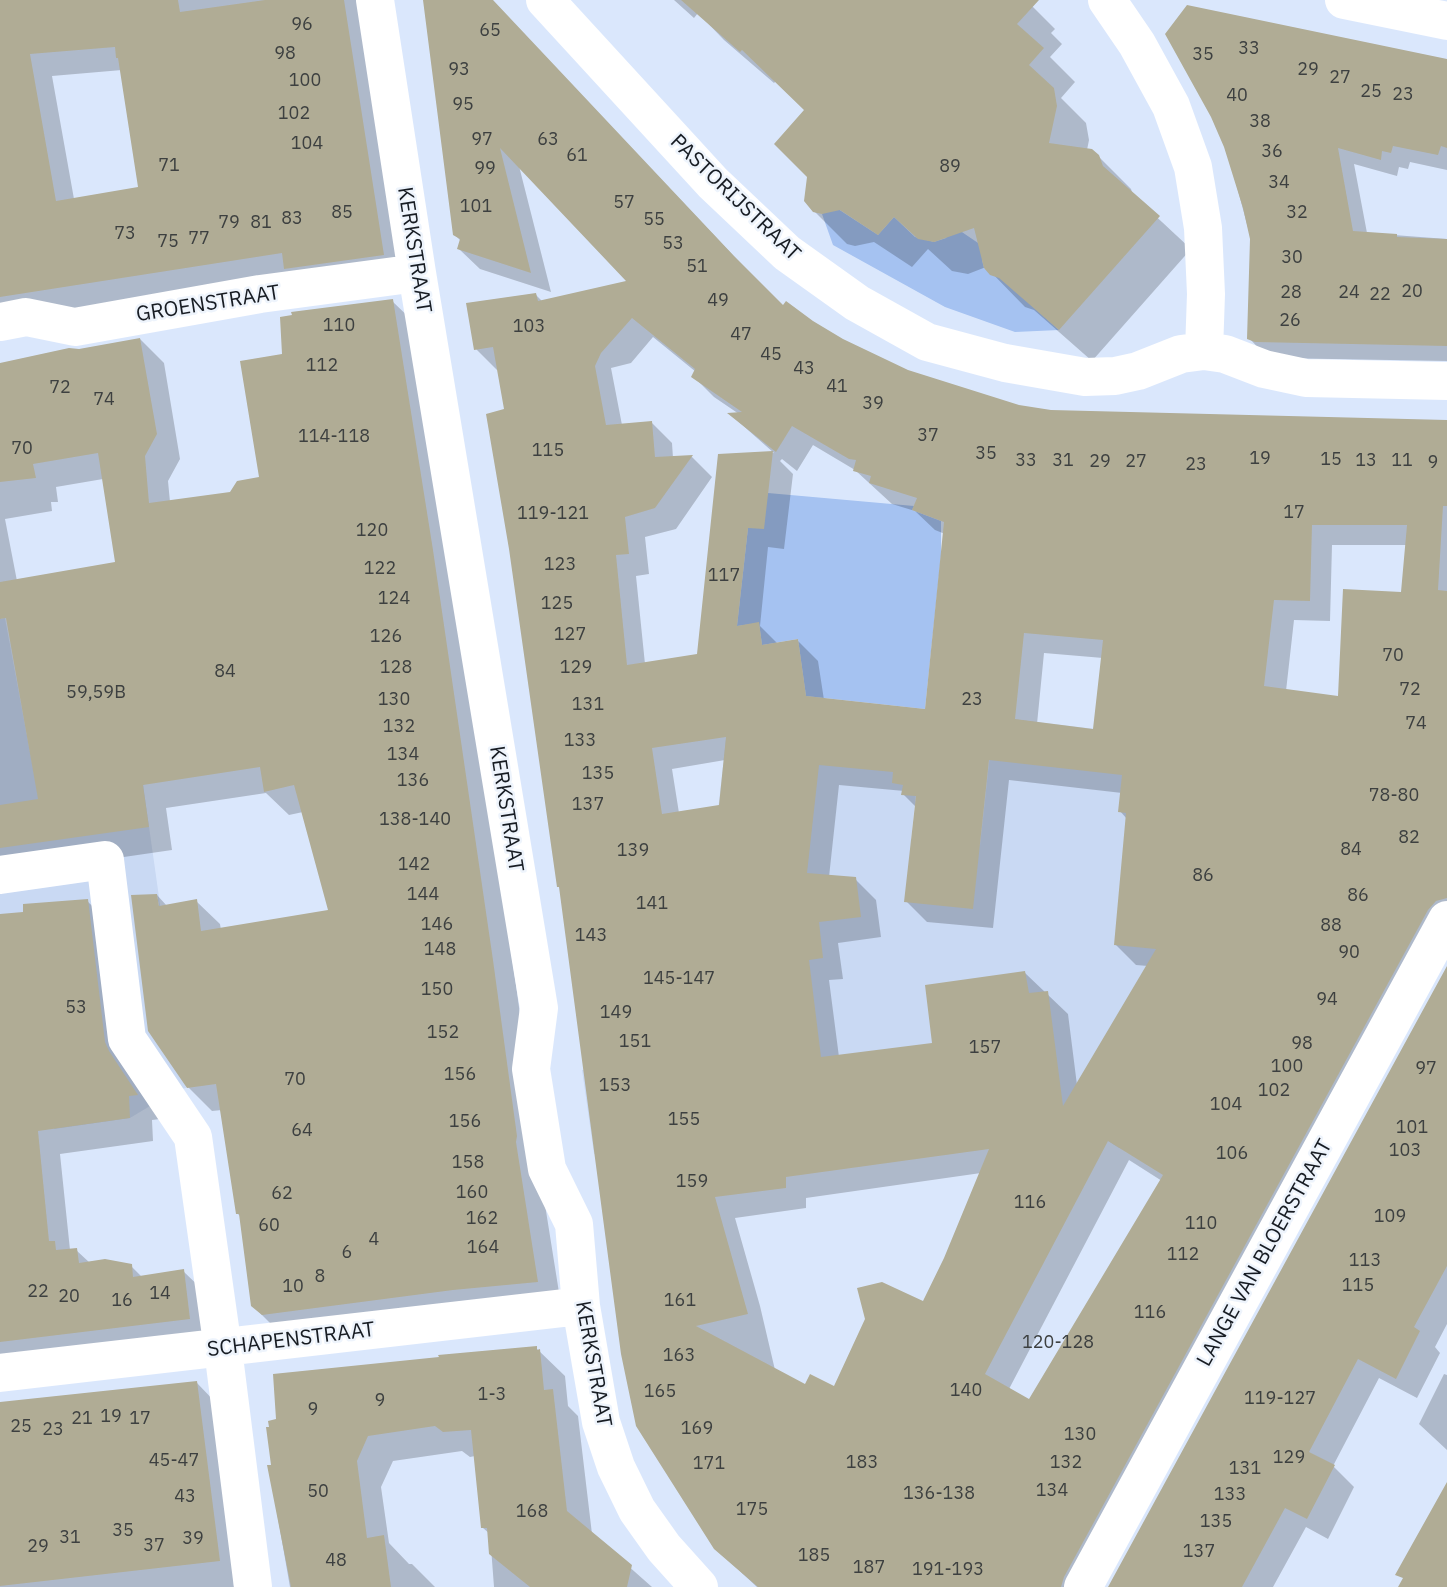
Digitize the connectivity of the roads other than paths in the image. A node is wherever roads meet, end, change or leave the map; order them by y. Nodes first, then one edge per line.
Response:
1 (375, 0) edge
2 (545, 0) edge
3 (1107, 0) edge
4 (1344, 0) edge
5 (1447, 21) edge
6 (417, 273) junction
7 (0, 321) edge
8 (1204, 351) junction
9 (1447, 381) edge
10 (0, 875) edge
11 (1447, 920) edge
12 (581, 1307) junction
13 (223, 1349) junction
14 (0, 1373) edge
15 (253, 1587) edge
16 (699, 1587) edge
17 (1083, 1587) edge

1 - 6 street, KERKSTRAAT
2 - 8 street, PASTORIJSTRAAT
3 - 8 street
4 - 5 street
6 - 7 street, GROENSTRAAT
6 - 12 street, KERKSTRAAT
8 - 9 street, PASTORIJSTRAAT
10 - 13 street
11 - 17 street, LANGE VAN BLOERSTRAAT
12 - 13 street, SCHAPENSTRAAT
12 - 16 street, KERKSTRAAT
13 - 14 street, SCHAPENSTRAAT
13 - 15 street

